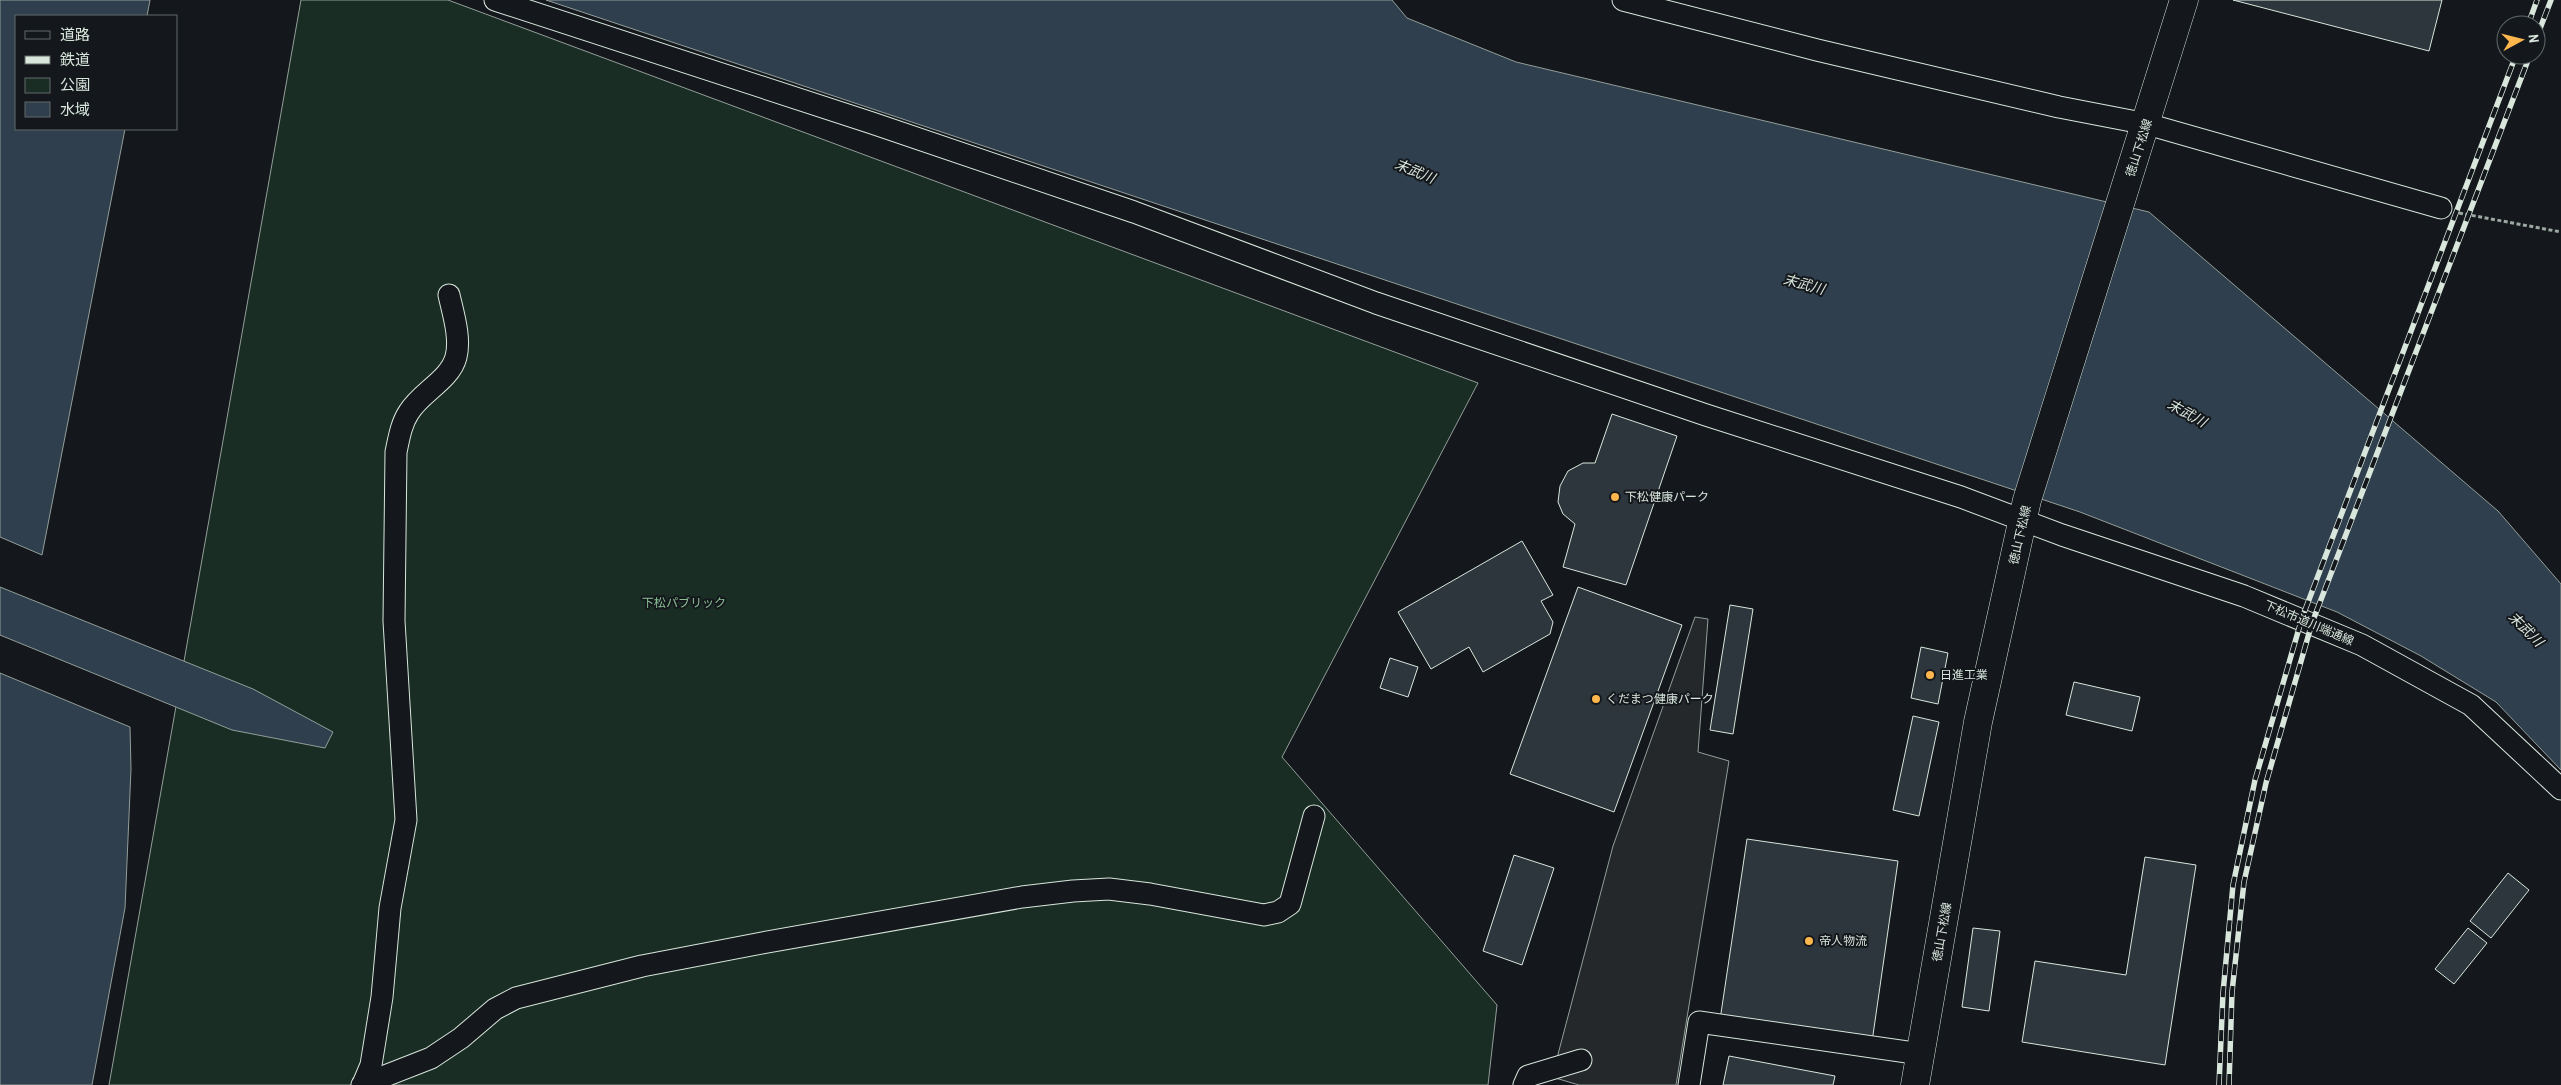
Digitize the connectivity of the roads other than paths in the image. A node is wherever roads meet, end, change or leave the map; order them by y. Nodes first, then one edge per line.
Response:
1 (496, 0) edge
2 (1623, 0) edge
3 (2184, 0) edge
4 (2146, 124) junction
5 (2441, 208) road end
6 (449, 295) dead end
7 (2025, 510) junction
8 (2561, 789) edge
9 (1314, 816) dead end
10 (1921, 1054) junction
11 (1581, 1060) dead end
12 (363, 1084) edge
13 (1524, 1085) edge
14 (1689, 1085) edge
15 (1915, 1085) edge

1 - 7 street, 下松市道川端通線
2 - 4 street
3 - 4 main road, 徳山下松線
4 - 5 street
4 - 7 main road, 徳山下松線
6 - 12 street
7 - 8 street, 下松市道川端通線
7 - 10 main road, 徳山下松線
9 - 12 street
10 - 14 street
10 - 15 main road, 徳山下松線
11 - 13 street

